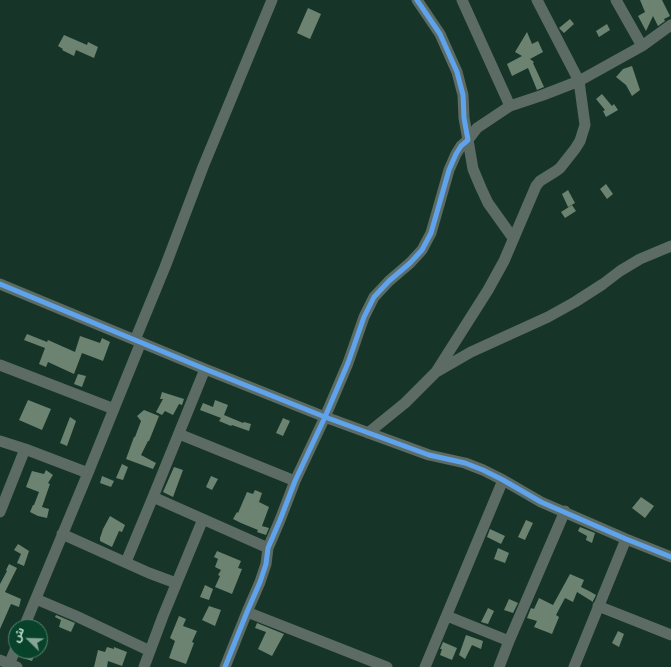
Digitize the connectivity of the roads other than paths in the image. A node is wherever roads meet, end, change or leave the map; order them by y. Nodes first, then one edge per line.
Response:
1 (272, 0) edge
2 (417, 0) edge
3 (462, 0) edge
4 (537, 0) edge
5 (616, 0) edge
6 (671, 25) edge
7 (642, 46) junction
8 (580, 80) junction
9 (510, 106) junction
10 (468, 140) junction
11 (513, 238) junction
12 (671, 246) edge
13 (0, 284) edge
14 (138, 341) junction
15 (0, 364) edge
16 (205, 369) junction
17 (436, 372) junction
18 (114, 409) junction
19 (325, 417) junction
20 (368, 433) junction
21 (179, 434) junction
22 (0, 441) edge
23 (25, 449) junction
24 (88, 473) junction
25 (504, 480) junction
26 (295, 481) junction
27 (153, 497) junction
28 (564, 511) junction
29 (0, 512) edge
30 (203, 519) junction
31 (62, 534) junction
32 (626, 539) junction
33 (268, 548) junction
34 (671, 557) edge
35 (126, 562) junction
36 (176, 584) junction
37 (36, 599) junction
38 (598, 606) junction
39 (247, 612) junction
40 (447, 616) junction
41 (27, 619) edge
42 (671, 635) edge
43 (509, 641) junction
44 (150, 650) junction
45 (144, 667) edge
46 (225, 667) edge
47 (387, 667) edge
48 (425, 667) edge
49 (500, 667) edge
50 (574, 667) edge

1 - 14 street
2 - 10 street
3 - 9 street
4 - 8 street
5 - 7 street
6 - 7 street
7 - 8 street
8 - 9 street
8 - 11 street
9 - 10 street
10 - 11 street
10 - 19 street
11 - 17 street
12 - 17 street
13 - 14 street
14 - 16 street
14 - 18 street
15 - 18 street
16 - 19 street
16 - 21 street
17 - 20 street
18 - 24 street
19 - 20 street
19 - 26 street
20 - 25 street
21 - 26 street
21 - 27 street
22 - 23 street
23 - 24 street
23 - 29 street
24 - 31 street
25 - 28 street
25 - 40 street
26 - 33 street
27 - 30 street
27 - 35 street
28 - 32 street
28 - 43 street
30 - 33 street
30 - 36 street
31 - 35 street
31 - 37 street
32 - 34 street
32 - 38 street
33 - 39 street
35 - 36 street
36 - 44 street
37 - 41 street
37 - 44 street
38 - 42 street
38 - 50 street
39 - 46 street
39 - 47 street
40 - 43 street
40 - 48 street
43 - 49 street
44 - 45 street

